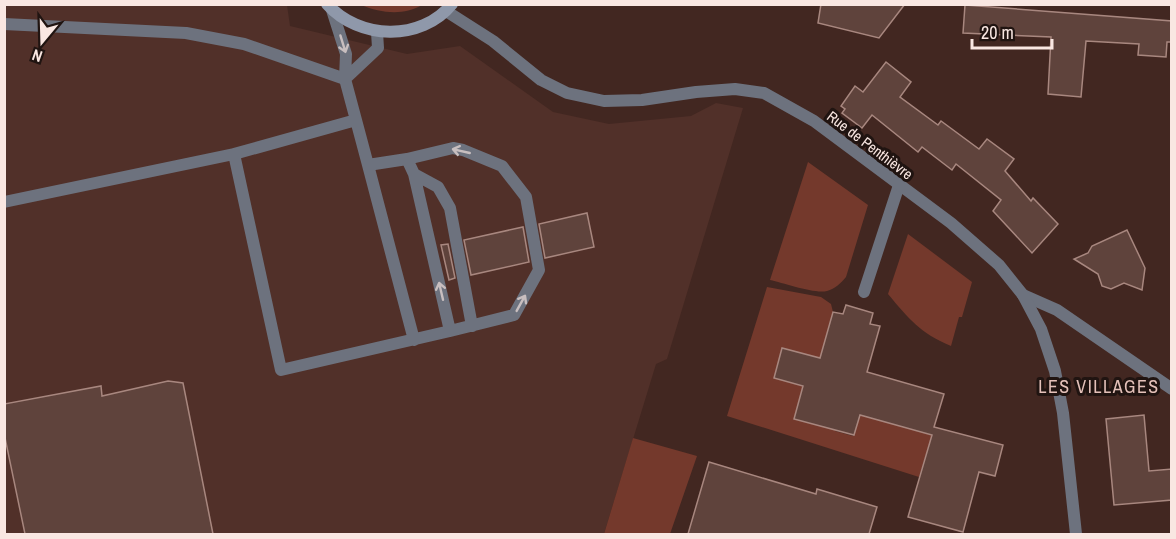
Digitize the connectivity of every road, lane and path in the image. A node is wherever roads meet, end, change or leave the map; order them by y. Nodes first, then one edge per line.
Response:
1 (330, 7) edge
2 (449, 8) edge
3 (4, 24) edge
4 (377, 32) junction
5 (345, 79) junction
6 (356, 120) junction
7 (234, 154) junction
8 (407, 159) junction
9 (368, 165) junction
10 (414, 174) junction
11 (899, 185) junction
12 (4, 202) edge
13 (864, 292) dead end
14 (1023, 295) junction
15 (472, 326) junction
16 (450, 332) junction
17 (414, 340) junction
18 (1172, 389) edge
19 (1076, 534) edge

1 - 4 main road
1 -> 5 street
2 - 4 main road
2 - 11 street, Rue de Penthièvre
3 - 5 street
4 - 5 street
5 - 6 street
6 - 7 street
6 - 9 street
7 - 12 street
7 - 17 street
8 - 9 street
8 - 10 street
15 -> 8 street
9 - 17 street
10 - 15 street
16 -> 10 street
11 - 13 street
11 - 14 street, Rue de Penthièvre
14 - 18 street
14 - 19 street, Rue de Penthièvre
15 - 16 street
16 - 17 street

